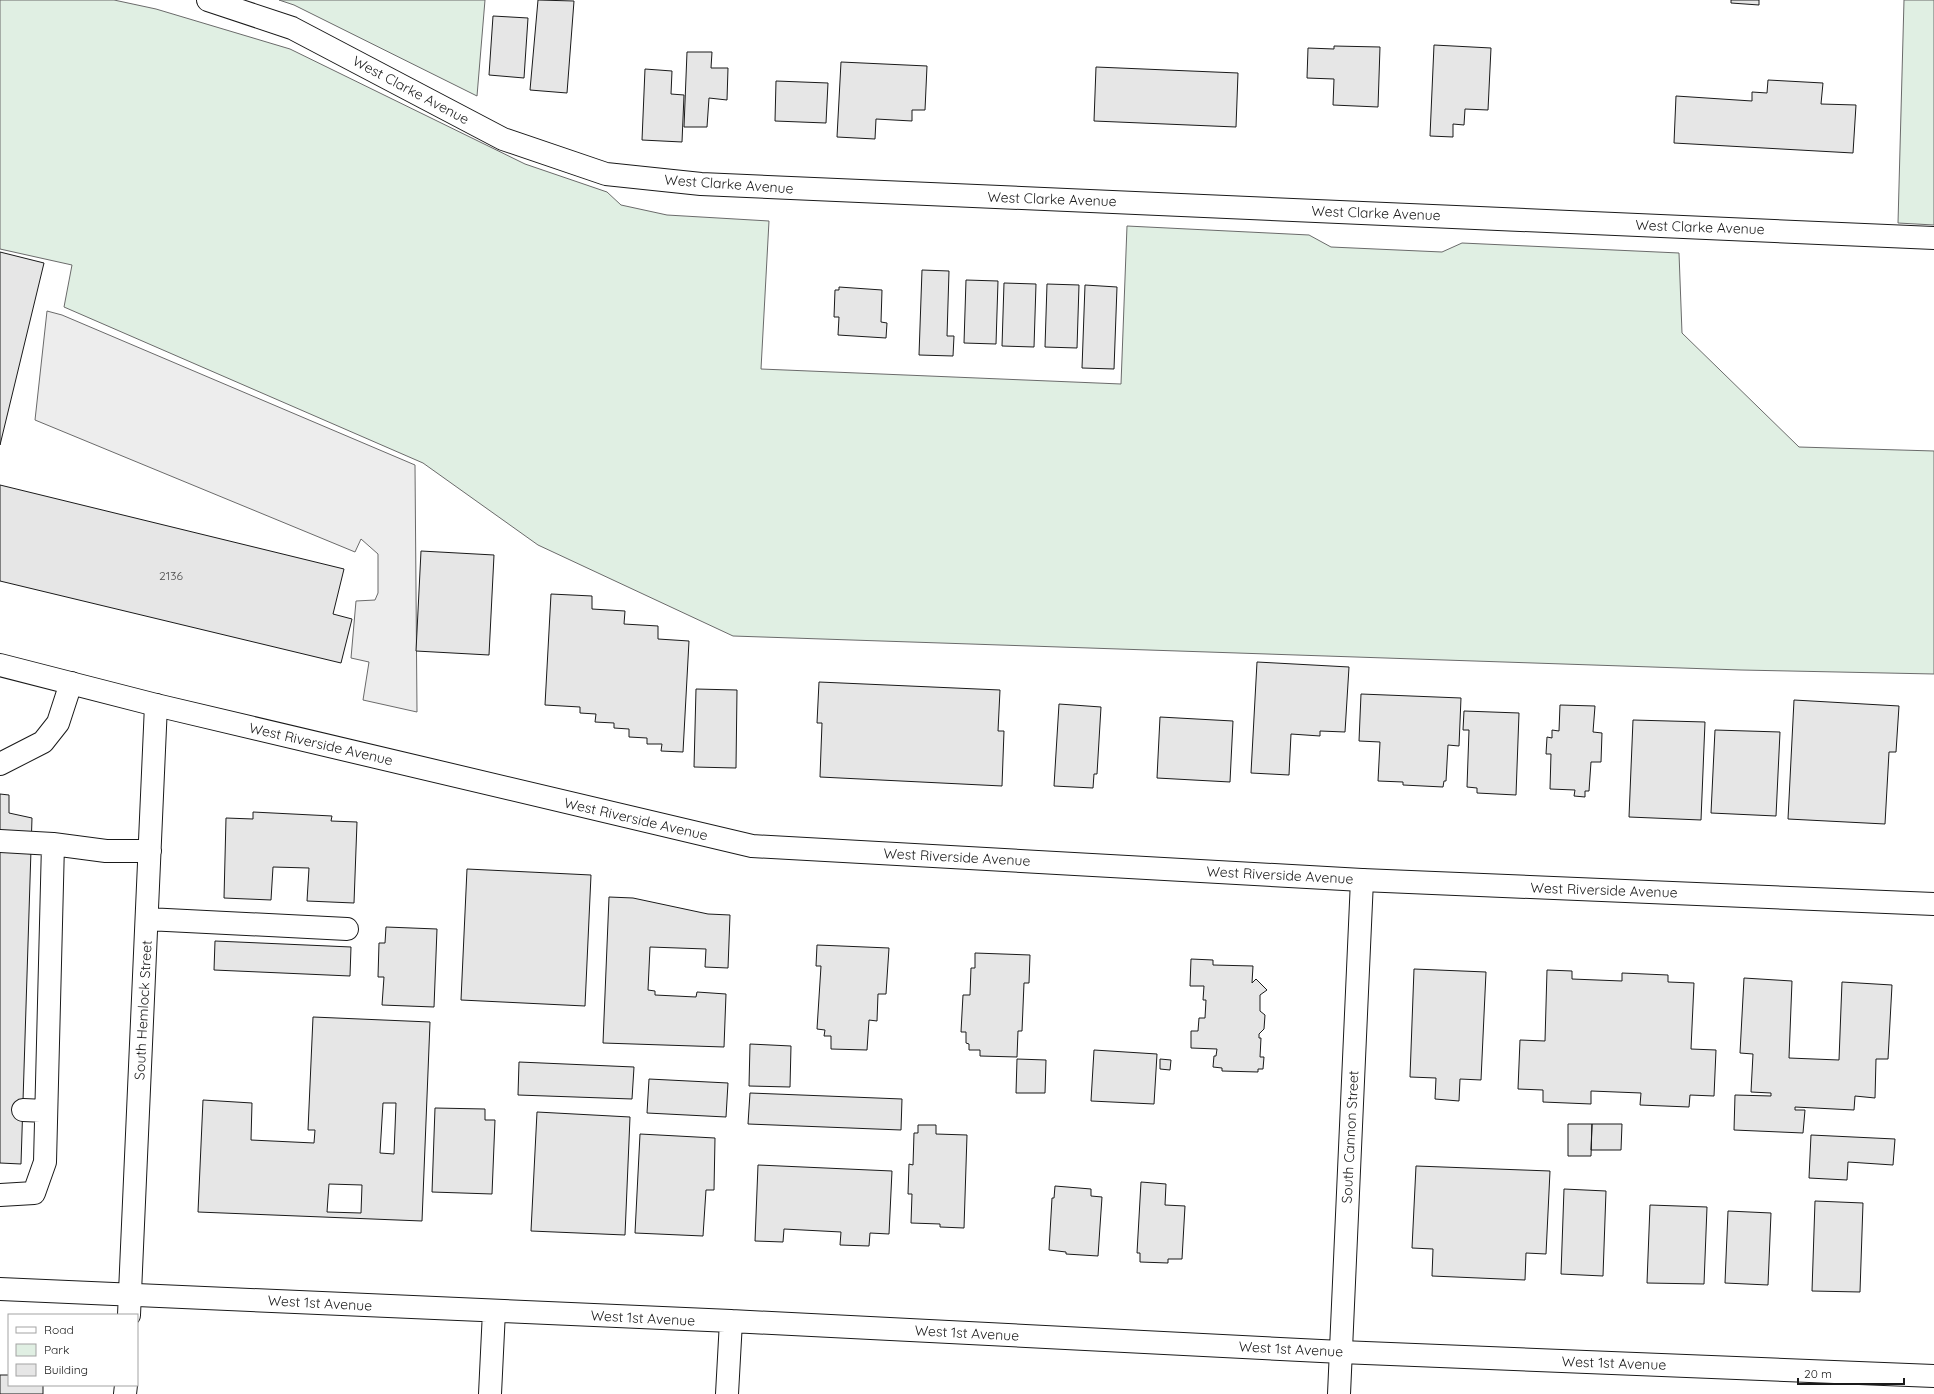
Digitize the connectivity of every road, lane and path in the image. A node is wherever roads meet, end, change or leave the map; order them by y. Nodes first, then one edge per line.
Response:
1 (208, 0) edge
2 (1934, 238) edge
3 (0, 664) edge
4 (70, 683) junction
5 (156, 705) junction
6 (0, 764) edge
7 (0, 841) edge
8 (53, 844) junction
9 (150, 851) junction
10 (1362, 880) junction
11 (1934, 904) edge
12 (147, 919) junction
13 (347, 929) dead end
14 (23, 1110) dead end
15 (46, 1111) junction
16 (0, 1195) edge
17 (0, 1289) edge
18 (129, 1305) edge
19 (494, 1311) junction
20 (731, 1322) junction
21 (1341, 1352) junction
22 (1934, 1376) edge
23 (490, 1394) edge
24 (727, 1394) edge
25 (1339, 1394) edge

1 - 2 street, West Clarke Avenue
3 - 4 street, West Riverside Avenue
4 - 5 street, West Riverside Avenue
4 - 6 street
5 - 9 street, South Hemlock Street
5 - 10 street, West Riverside Avenue
7 - 8 street
8 - 9 street
8 - 15 street
9 - 12 street, South Hemlock Street
10 - 11 street, West Riverside Avenue
10 - 21 street, South Cannon Street
12 - 13 street
12 - 18 street, South Hemlock Street
14 - 15 street
15 - 16 street
17 - 18 street, West 1st Avenue
18 - 19 street, West 1st Avenue
19 - 20 street, West 1st Avenue
19 - 23 street
20 - 21 street, West 1st Avenue
20 - 24 street
21 - 22 street, West 1st Avenue
21 - 25 street, South Cannon Street

